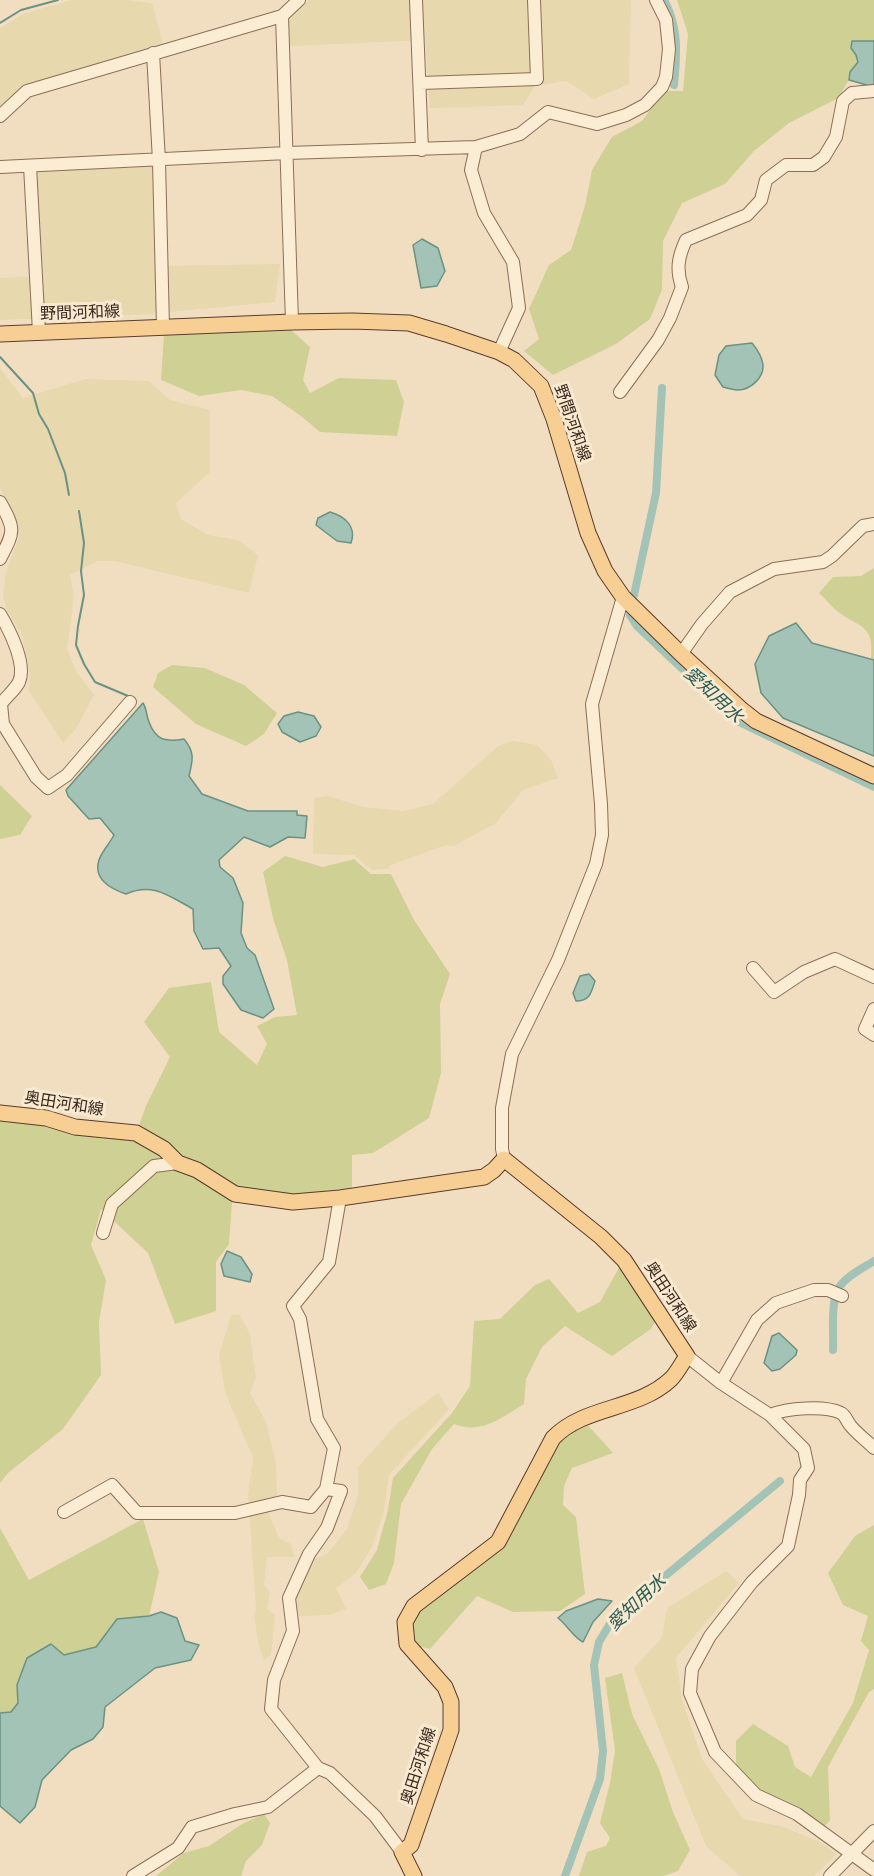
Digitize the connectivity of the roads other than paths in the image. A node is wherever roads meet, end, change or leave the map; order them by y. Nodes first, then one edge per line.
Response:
1 (299, 0) edge
2 (416, 0) edge
3 (534, 0) edge
4 (656, 0) edge
5 (282, 16) junction
6 (153, 53) junction
7 (421, 83) junction
8 (874, 91) edge
9 (0, 116) edge
10 (476, 147) junction
11 (423, 150) junction
12 (287, 153) junction
13 (159, 160) junction
14 (30, 166) junction
15 (0, 167) edge
16 (292, 322) junction
17 (164, 327) junction
18 (39, 332) junction
19 (0, 333) edge
20 (499, 352) junction
21 (620, 392) dead end
22 (0, 502) edge
23 (874, 524) edge
24 (0, 560) edge
25 (623, 597) junction
26 (0, 614) edge
27 (681, 654) junction
28 (130, 702) dead end
29 (874, 776) edge
30 (753, 968) dead end
31 (874, 977) edge
32 (874, 1009) edge
33 (874, 1035) edge
34 (0, 1113) edge
35 (504, 1159) junction
36 (178, 1163) junction
37 (340, 1198) junction
38 (103, 1233) dead end
39 (842, 1296) dead end
40 (687, 1356) junction
41 (721, 1383) junction
42 (770, 1415) junction
43 (874, 1448) edge
44 (326, 1489) junction
45 (64, 1512) dead end
46 (318, 1768) junction
47 (874, 1830) edge
48 (402, 1852) junction
49 (852, 1854) junction
50 (874, 1870) edge
51 (133, 1876) edge
52 (414, 1876) edge
53 (830, 1876) edge

1 - 5 street
2 - 7 street
3 - 7 street
4 - 10 street
5 - 6 street
5 - 12 street
6 - 9 street
6 - 13 street
7 - 11 street
8 - 21 street
10 - 11 street
10 - 20 street
11 - 12 street
12 - 13 street
12 - 16 street
13 - 14 street
13 - 17 street
14 - 15 street
14 - 18 street
16 - 17 main road, 野間河和線
16 - 20 main road, 野間河和線
17 - 18 main road, 野間河和線
18 - 19 main road, 野間河和線
20 - 25 main road, 野間河和線
22 - 24 street
23 - 27 street
25 - 27 main road, 野間河和線
25 - 35 street
26 - 28 street
27 - 29 main road, 野間河和線
30 - 31 street
32 - 33 street
34 - 36 main road, 奥田河和線
35 - 37 main road, 奥田河和線
35 - 40 main road, 奥田河和線
36 - 37 main road, 奥田河和線
36 - 38 street
37 - 44 street
39 - 41 street
40 - 41 street
40 - 48 main road, 奥田河和線
41 - 42 street
42 - 43 street
42 - 49 street
44 - 45 street
44 - 46 street
46 - 48 street
46 - 51 street
47 - 49 street
48 - 52 main road
49 - 50 street
49 - 53 street

